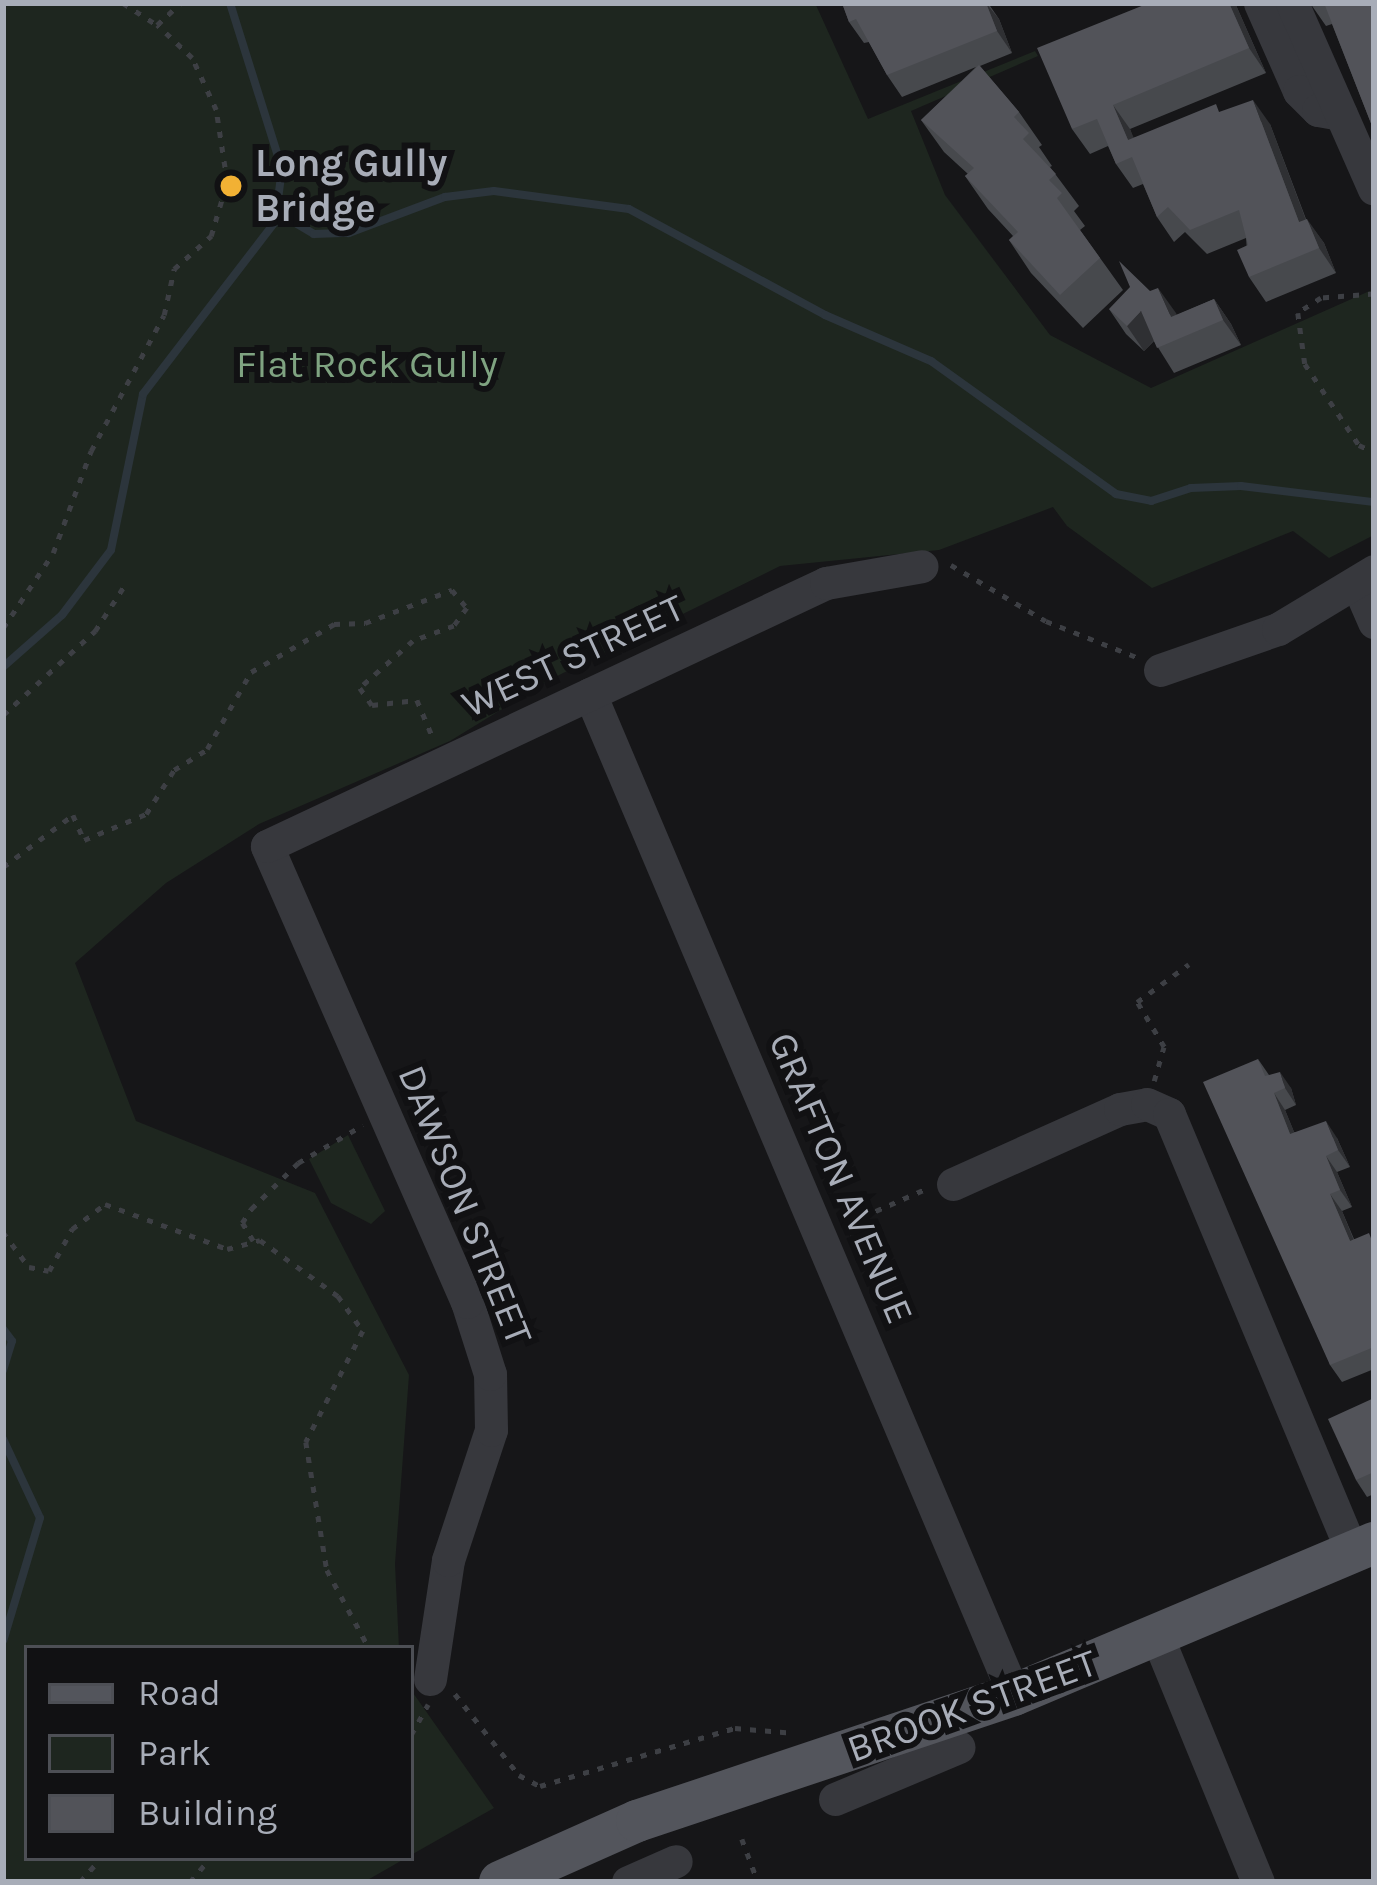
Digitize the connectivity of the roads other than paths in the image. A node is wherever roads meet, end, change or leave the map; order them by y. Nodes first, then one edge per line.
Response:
1 (1260, 3) edge
2 (1292, 3) edge
3 (1341, 113) junction
4 (1374, 188) edge
5 (922, 566) road end
6 (1366, 577) edge
7 (1374, 622) edge
8 (1160, 670) road end
9 (590, 694) junction
10 (268, 846) joint
11 (953, 1184) road end
12 (1363, 1548) edge
13 (1157, 1636) junction
14 (430, 1679) road end
15 (1014, 1695) junction
16 (959, 1747) dead end
17 (883, 1759) junction
18 (835, 1799) dead end
19 (676, 1861) dead end
20 (500, 1882) edge
21 (628, 1882) edge
22 (1258, 1882) edge

1 - 3 street
2 - 3 street
3 - 4 street
5 - 9 street, WEST STREET
6 - 7 street
6 - 8 street
9 - 10 street, WEST STREET
9 - 15 street, GRAFTON AVENUE
10 - 14 street, DAWSON STREET
11 - 12 street
12 - 13 main road, BROOK STREET
13 - 15 main road, BROOK STREET
13 - 22 street
15 - 17 main road, BROOK STREET
16 - 17 street
17 - 18 street
17 - 20 main road, BROOK STREET
19 - 21 street

